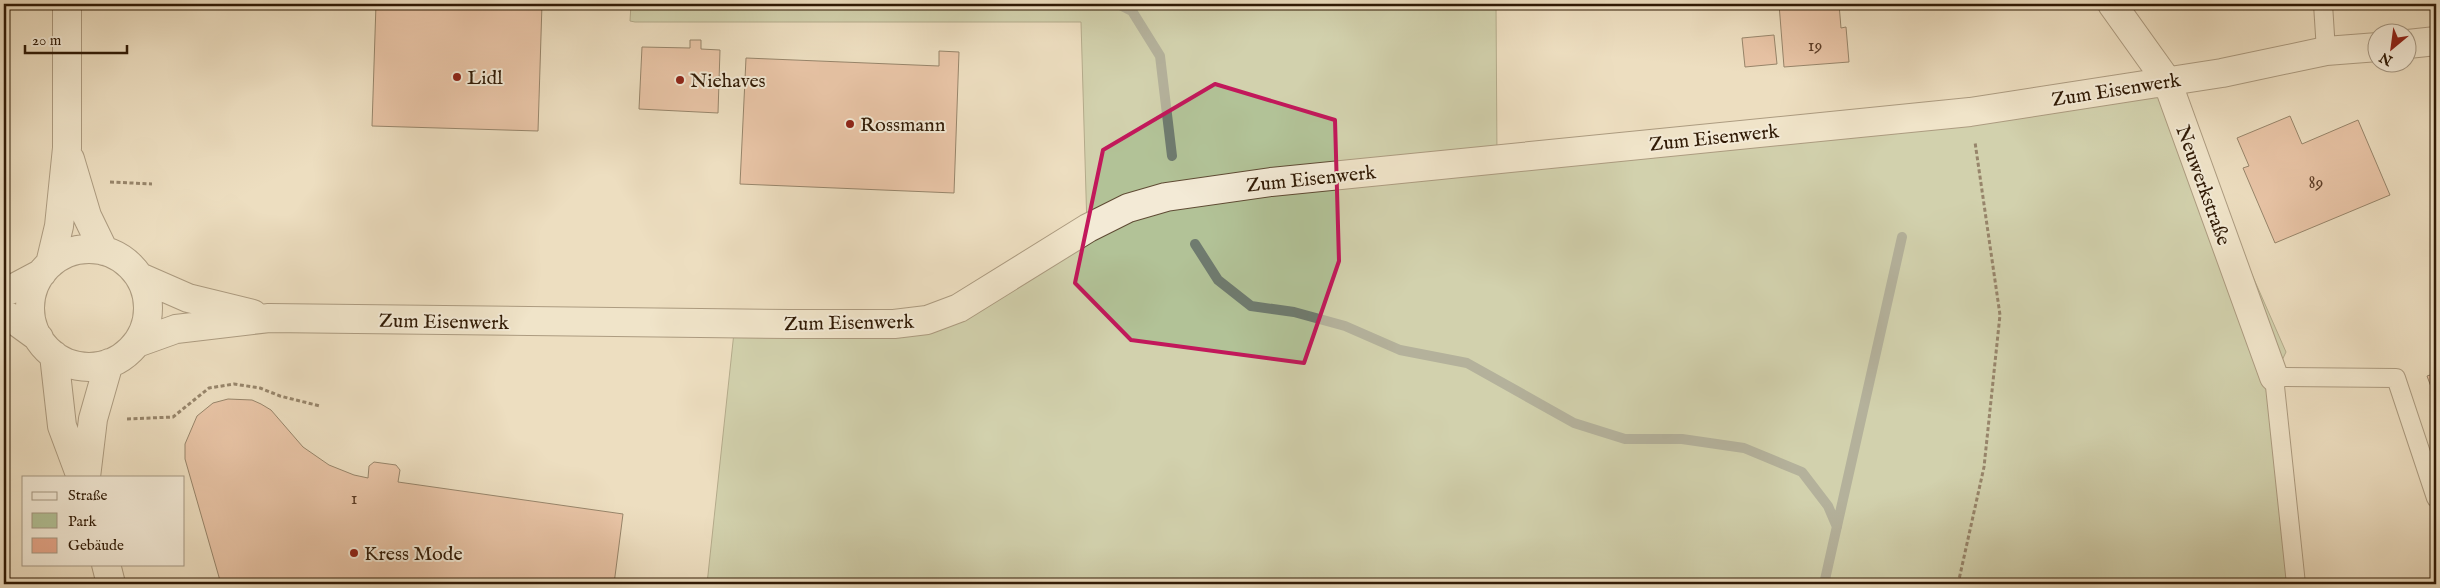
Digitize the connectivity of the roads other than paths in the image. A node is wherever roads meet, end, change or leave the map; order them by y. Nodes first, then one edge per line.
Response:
1 (67, 4) edge
2 (2112, 4) edge
3 (2323, 4) edge
4 (2436, 41) edge
5 (2418, 43) edge
6 (2368, 48) edge
7 (2326, 52) junction
8 (2167, 81) junction
9 (67, 148) junction
10 (104, 251) junction
11 (46, 268) junction
12 (140, 277) junction
13 (4, 291) edge
14 (4, 316) edge
15 (269, 318) junction
16 (137, 342) junction
17 (47, 346) junction
18 (109, 363) junction
19 (2274, 377) junction
20 (81, 476) edge
21 (86, 476) edge
22 (2436, 498) edge
23 (107, 566) edge
24 (112, 584) edge
25 (2296, 584) edge

1 - 9 street
2 - 8 street, Neuwerkstraße
3 - 7 lane
4 - 5 street
6 - 7 street, Zum Eisenwerk
7 - 8 street, Zum Eisenwerk
8 - 15 street, Zum Eisenwerk
8 - 19 street, Neuwerkstraße
9 - 10 street
9 - 11 street
10 - 11 street
10 - 12 street
11 - 13 street
11 - 17 street
12 - 15 street, Zum Eisenwerk
12 - 16 street
14 - 17 street
15 - 16 street, Zum Eisenwerk
16 - 18 street
17 - 18 street
17 - 20 street
18 - 21 street
19 - 22 lane
19 - 25 lane, Neuwerkstraße
23 - 24 street

